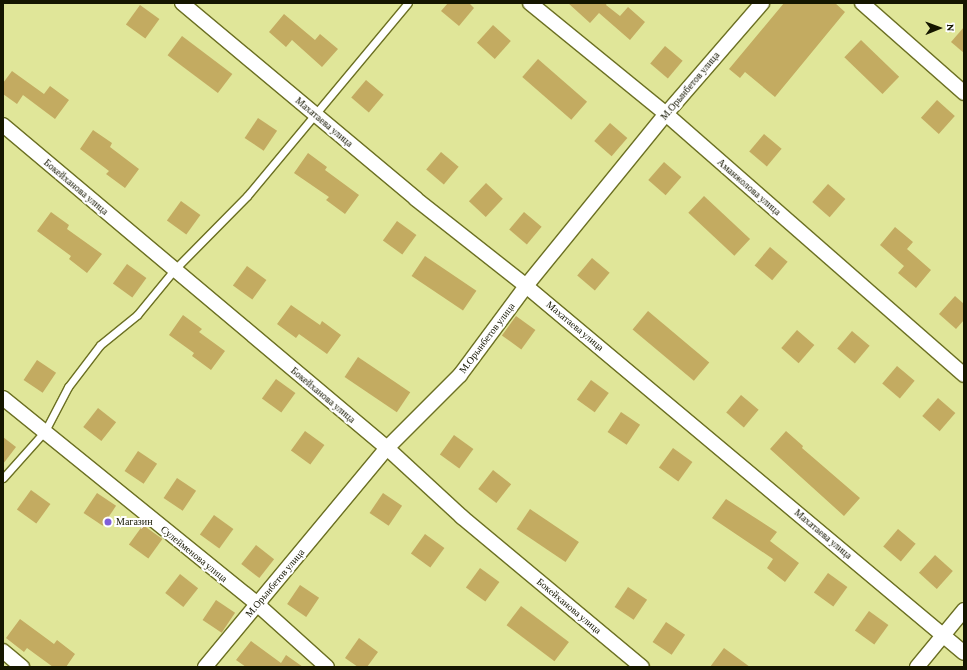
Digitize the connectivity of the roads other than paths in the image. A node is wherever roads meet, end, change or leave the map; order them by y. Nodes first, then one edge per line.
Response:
1 (182, 3) edge
2 (408, 3) edge
3 (530, 3) edge
4 (762, 3) edge
5 (862, 3) edge
6 (964, 93) edge
7 (315, 114) junction
8 (666, 114) junction
9 (3, 125) edge
10 (174, 270) junction
11 (526, 286) junction
12 (964, 375) edge
13 (3, 398) edge
14 (45, 431) junction
15 (387, 448) junction
16 (3, 478) edge
17 (257, 604) junction
18 (964, 610) edge
19 (942, 635) junction
20 (3, 651) edge
21 (964, 653) edge
22 (22, 667) edge
23 (205, 667) edge
24 (327, 667) edge
25 (642, 667) edge
26 (917, 667) edge

1 - 7 street, Махатаева улица
2 - 7 lane
3 - 8 street, Аманжолова улица
4 - 8 street, М.Орынбетов улица
5 - 6 street
7 - 10 lane
7 - 11 street, Махатаева улица
8 - 11 street, М.Орынбетов улица
8 - 12 street, Аманжолова улица
9 - 10 street, Бокейханова улица
10 - 14 lane
10 - 15 street, Бокейханова улица
11 - 15 street, М.Орынбетов улица
11 - 19 street, Махатаева улица
13 - 14 street, Сулейменова улица
14 - 16 lane
14 - 17 street, Сулейменова улица
15 - 17 street, М.Орынбетов улица
15 - 25 street, Бокейханова улица
17 - 23 street, М.Орынбетов улица
17 - 24 street, Сулейменова улица
18 - 19 street
19 - 21 street, Махатаева улица
19 - 26 street
20 - 22 street

